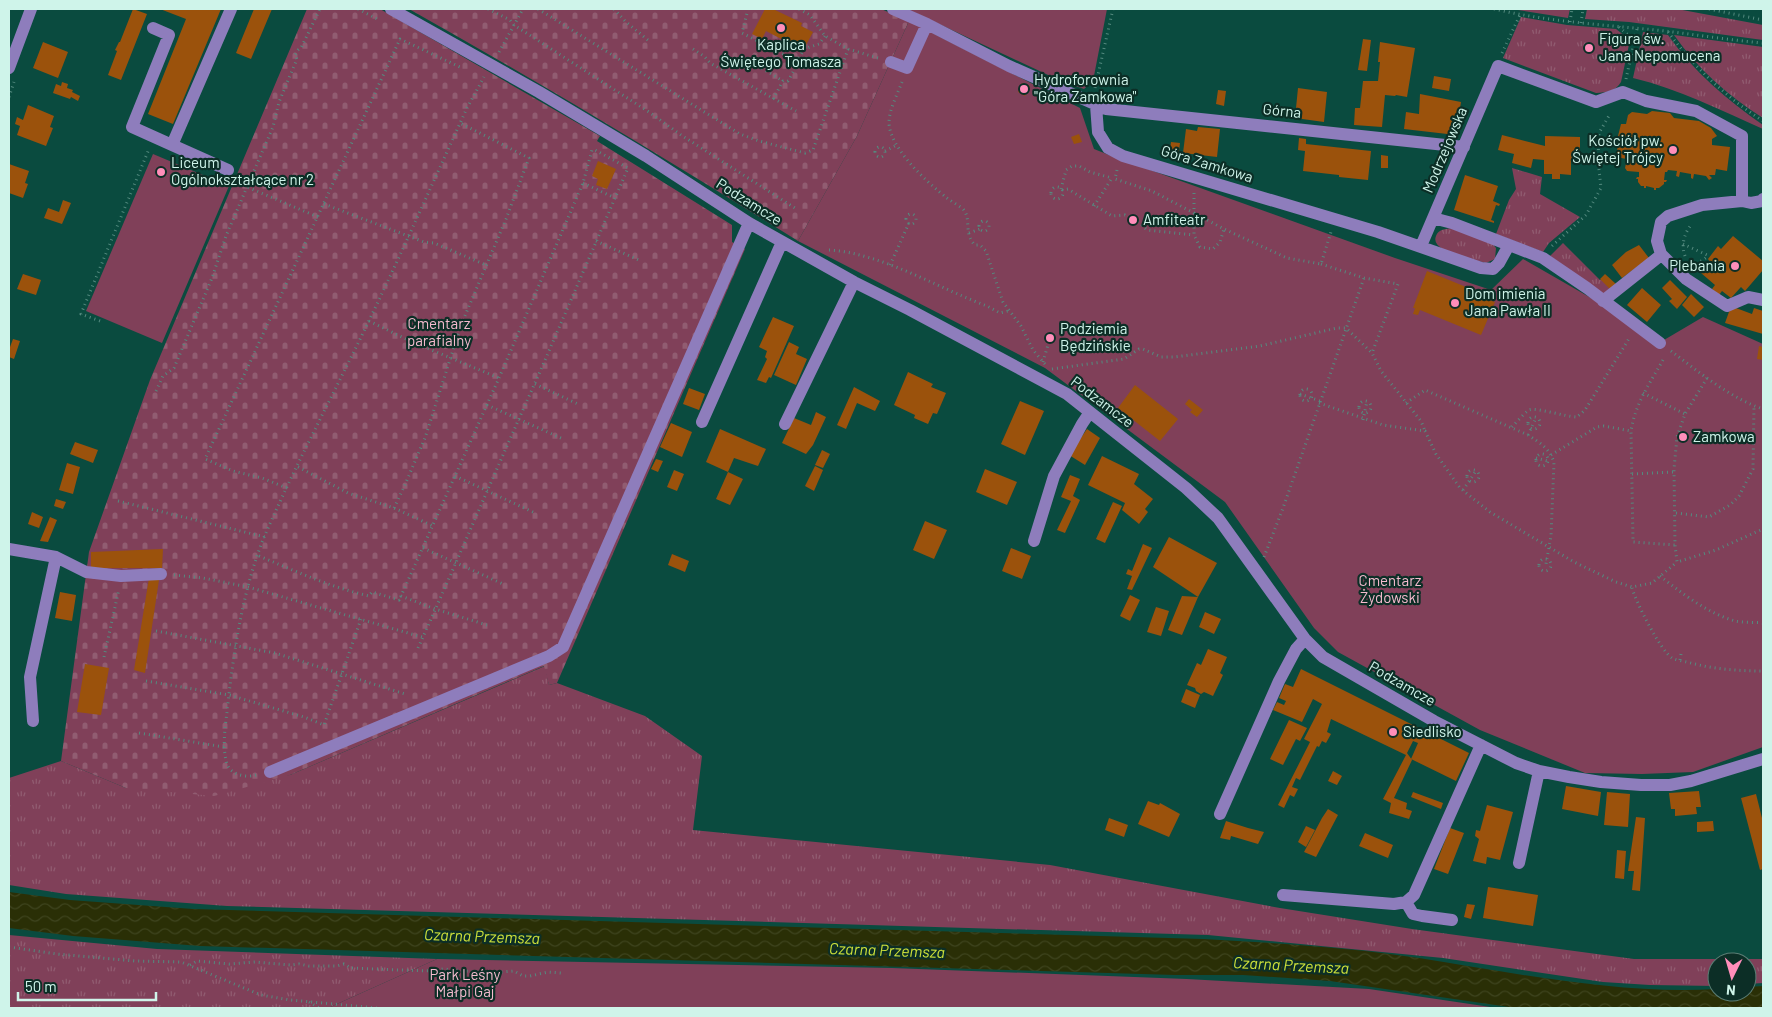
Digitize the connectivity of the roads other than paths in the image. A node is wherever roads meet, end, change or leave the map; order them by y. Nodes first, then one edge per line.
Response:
1 (31, 9) edge
2 (231, 9) edge
3 (391, 9) edge
4 (893, 9) edge
5 (927, 24) junction
6 (153, 28) dead end
7 (891, 62) road end
8 (9, 68) edge
9 (1096, 105) junction
10 (172, 145) junction
11 (1464, 147) junction
12 (228, 170) dead end
13 (1763, 199) edge
14 (1742, 201) junction
15 (1433, 218) junction
16 (749, 223) junction
17 (782, 242) junction
18 (1509, 244) junction
19 (1422, 246) junction
20 (1661, 255) junction
21 (854, 282) junction
22 (1603, 300) junction
23 (1763, 300) edge
24 (1660, 343) road end
25 (1090, 412) junction
26 (702, 422) dead end
27 (785, 424) dead end
28 (1034, 541) dead end
29 (9, 549) edge
30 (56, 557) junction
31 (160, 574) road end
32 (1305, 640) junction
33 (33, 722) dead end
34 (1481, 745) junction
35 (1763, 759) edge
36 (1539, 771) junction
37 (270, 772) road end
38 (1220, 814) dead end
39 (1519, 862) dead end
40 (1283, 895) dead end
41 (1406, 902) junction
42 (1452, 920) dead end

1 - 8 street
2 - 10 street
3 - 16 street, Podzamcze
4 - 5 street
5 - 7 street
5 - 9 street
6 - 10 street
9 - 11 street, Górna
9 - 19 street, Góra Zamkowa
10 - 12 street
11 - 14 street, Modrzejowska
11 - 15 street, Modrzejowska
13 - 14 street
14 - 20 street
15 - 18 street
15 - 19 street, Modrzejowska
16 - 17 street, Podzamcze
16 - 37 street
17 - 21 street, Podzamcze
17 - 26 street
18 - 19 street, Góra Zamkowa
18 - 22 street
20 - 22 street
20 - 23 street
21 - 25 street, Podzamcze
21 - 27 street
22 - 24 street
25 - 28 street
25 - 32 street, Podzamcze
29 - 30 street
30 - 31 street
30 - 33 street
32 - 34 street, Podzamcze
32 - 38 street
34 - 36 street, Podzamcze
34 - 41 street
35 - 36 street, Podzamcze
36 - 39 street
40 - 41 street
41 - 42 street

